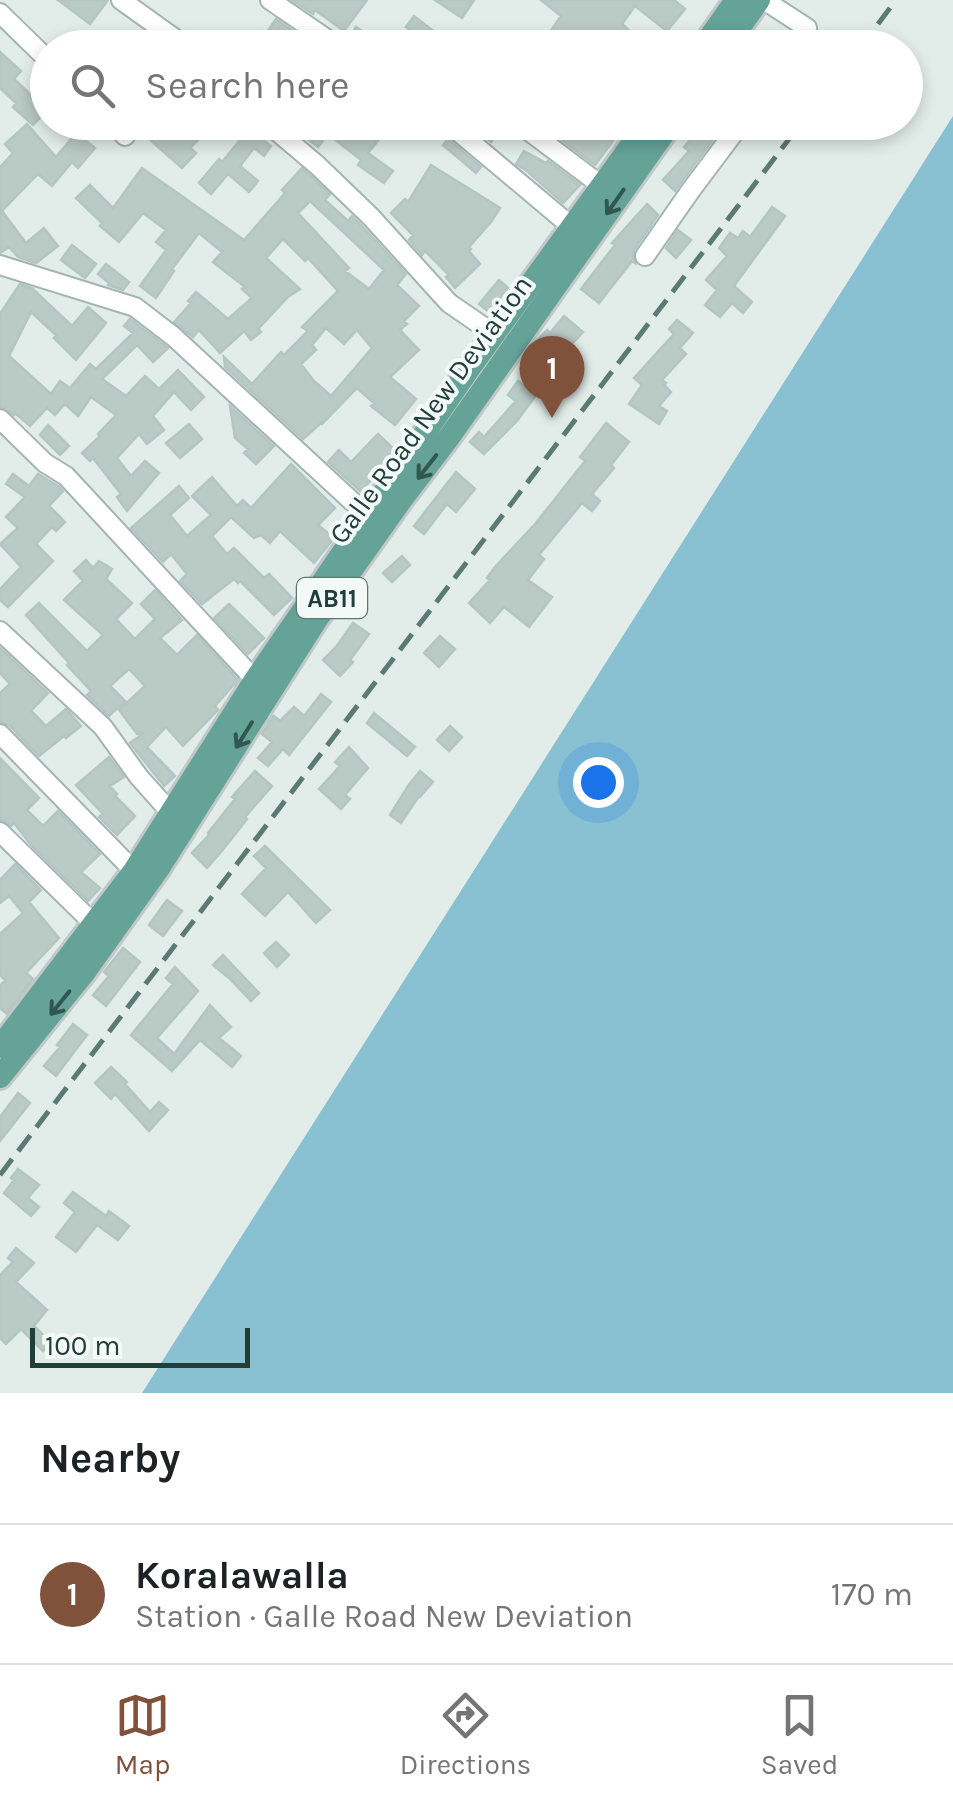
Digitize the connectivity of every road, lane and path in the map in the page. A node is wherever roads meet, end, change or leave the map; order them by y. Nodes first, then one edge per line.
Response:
1 (121, 0) edge
2 (270, 0) edge
3 (736, 0) edge
4 (761, 0) edge
5 (0, 13) edge
6 (163, 30) edge
7 (314, 30) edge
8 (715, 30) edge
9 (738, 30) edge
10 (806, 30) edge
11 (30, 42) edge
12 (287, 140) edge
13 (468, 140) edge
14 (541, 140) edge
15 (635, 140) edge
16 (659, 140) edge
17 (728, 140) edge
18 (602, 186) junction
19 (572, 227) junction
20 (645, 256) dead end
21 (0, 265) edge
22 (494, 334) junction
23 (0, 419) edge
24 (368, 516) junction
25 (0, 631) edge
26 (255, 680) junction
27 (0, 734) edge
28 (172, 814) junction
29 (0, 832) edge
30 (134, 871) junction
31 (92, 923) junction
32 (0, 1046) edge
33 (1, 1074) edge

1 - 6 street
2 - 7 street
3 - 8 main road
4 - 9 main road
4 - 10 street
5 - 11 street
12 - 22 street
13 - 19 street
14 - 18 street
15 - 18 main road, Galle Road New Deviation / AB11
16 -> 33 main road, Galle Road New Deviation / AB11
17 - 20 street
18 - 19 main road, Galle Road New Deviation / AB11
19 - 22 main road, Galle Road New Deviation / AB11
21 - 24 street
22 - 24 main road, Galle Road New Deviation / AB11
23 - 26 street
24 - 26 main road, Galle Road New Deviation / AB11
25 - 28 street
26 - 28 main road, Galle Road New Deviation / AB11
27 - 30 street
28 - 30 main road, Galle Road New Deviation / AB11
29 - 31 street
30 - 31 main road, Galle Road New Deviation / AB11
31 - 32 main road, Galle Road New Deviation / AB11

